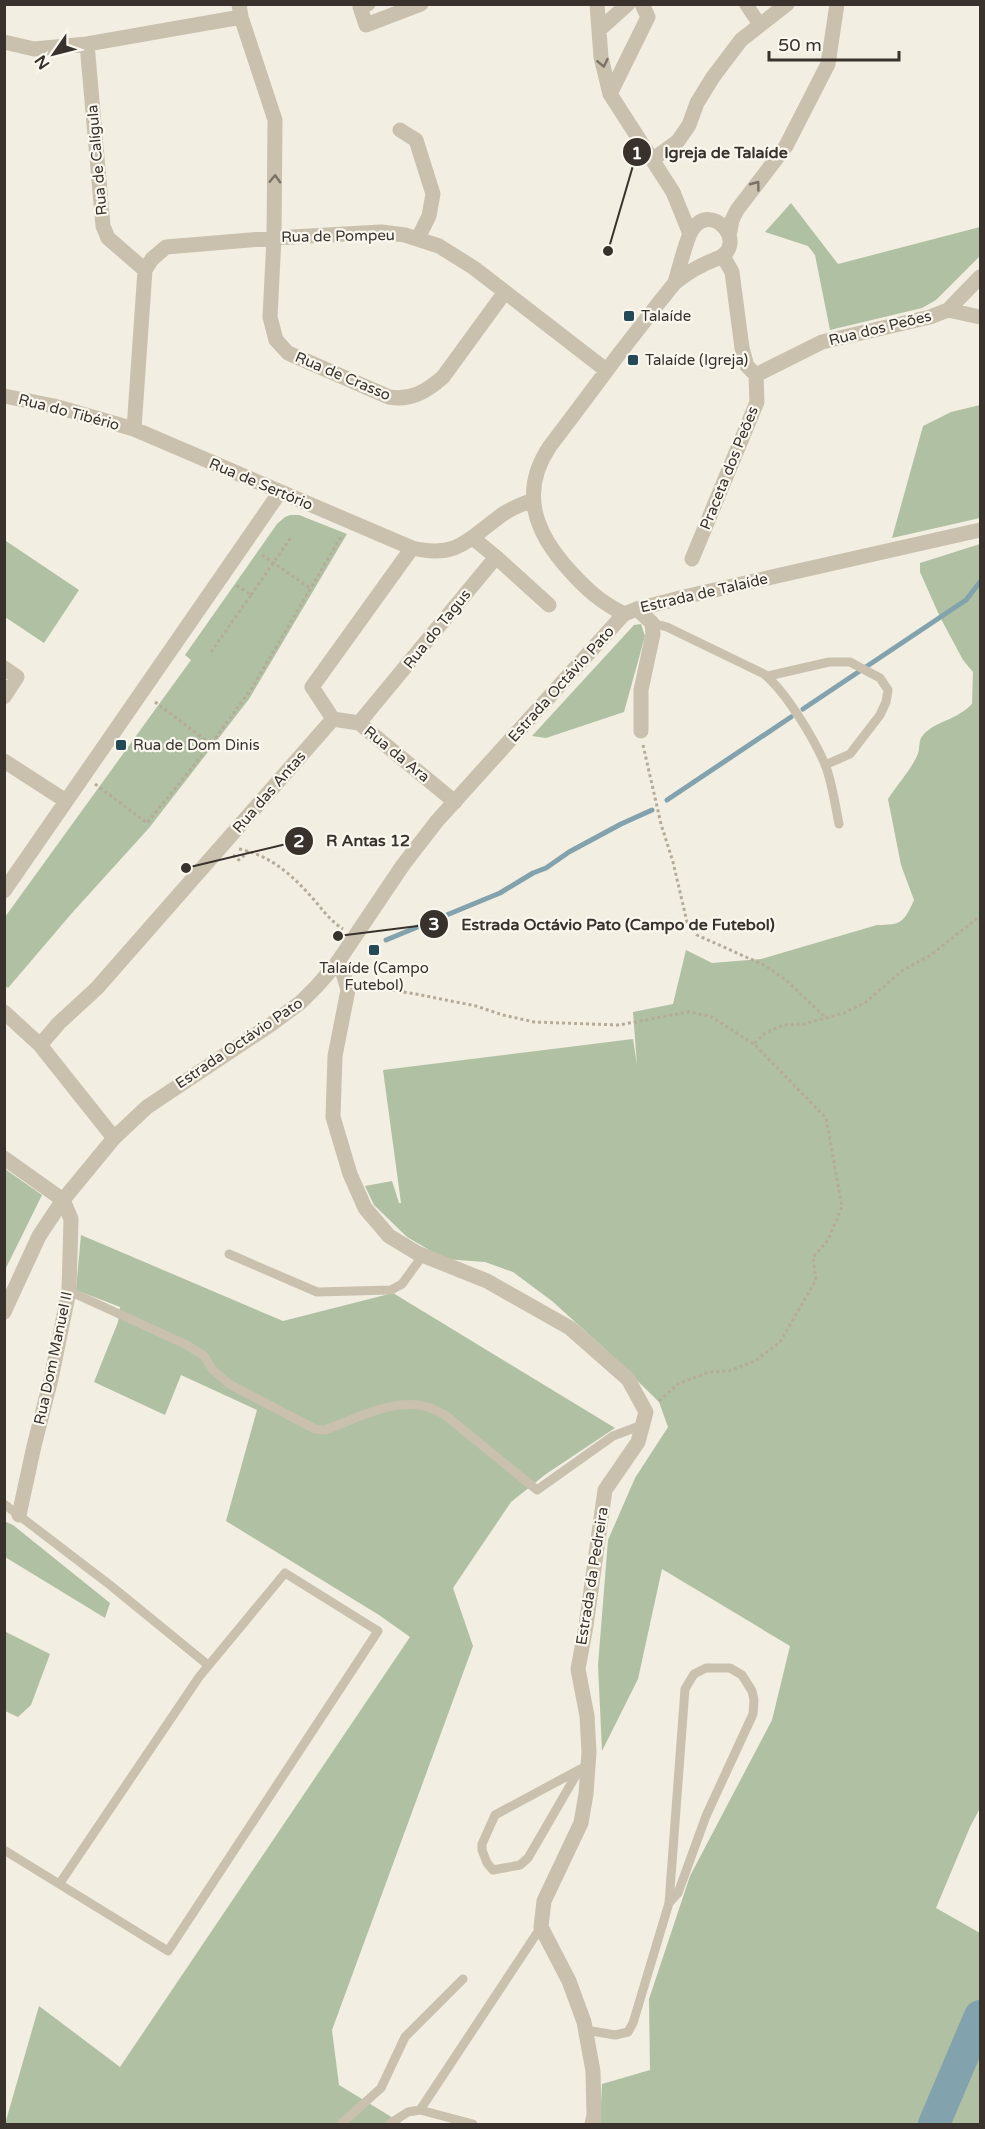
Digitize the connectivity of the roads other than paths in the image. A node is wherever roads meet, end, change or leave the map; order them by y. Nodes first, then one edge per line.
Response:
1 (368, 4) edge
2 (421, 4) edge
3 (597, 4) edge
4 (628, 4) edge
5 (642, 4) edge
6 (746, 4) edge
7 (787, 4) edge
8 (835, 6) edge
9 (240, 11) edge
10 (760, 25) junction
11 (598, 30) junction
12 (4, 42) edge
13 (87, 44) junction
14 (610, 94) junction
15 (400, 130) dead end
16 (652, 160) junction
17 (729, 236) junction
18 (689, 237) junction
19 (274, 238) junction
20 (418, 238) junction
21 (717, 258) junction
22 (145, 270) junction
23 (981, 277) edge
24 (675, 282) junction
25 (505, 292) junction
26 (948, 310) junction
27 (981, 317) edge
28 (606, 370) junction
29 (756, 375) junction
30 (4, 396) edge
31 (134, 429) junction
32 (280, 492) junction
33 (533, 500) junction
34 (981, 530) edge
35 (474, 539) junction
36 (411, 548) junction
37 (496, 557) junction
38 (692, 559) dead end
39 (549, 605) dead end
40 (631, 612) junction
41 (652, 623) junction
42 (4, 668) edge
43 (768, 676) junction
44 (4, 698) edge
45 (333, 719) junction
46 (359, 723) junction
47 (641, 731) road end
48 (4, 760) edge
49 (825, 765) junction
50 (66, 801) junction
51 (455, 802) junction
52 (839, 824) dead end
53 (4, 891) edge
54 (337, 963) junction
55 (4, 1012) edge
56 (40, 1045) junction
57 (114, 1138) junction
58 (4, 1158) edge
59 (63, 1200) junction
60 (229, 1254) dead end
61 (423, 1255) junction
62 (69, 1291) junction
63 (4, 1312) edge
64 (644, 1419) junction
65 (4, 1504) edge
66 (19, 1515) junction
67 (208, 1665) junction
68 (583, 1767) junction
69 (4, 1850) edge
70 (60, 1883) junction
71 (669, 1903) junction
72 (541, 1927) junction
73 (463, 1980) dead end
74 (586, 2030) junction
75 (420, 2110) junction
76 (341, 2124) edge
77 (389, 2124) edge
78 (473, 2124) edge
79 (592, 2124) edge

1 - 2 street
3 - 11 street
4 - 11 street
5 - 14 street
6 - 10 street
7 - 10 street
17 -> 8 street
9 - 13 street
19 -> 9 street, Rua de Crasso
10 - 16 street
11 -> 14 street
12 - 13 street
13 - 22 street, Rua de Calígula
14 - 16 street
15 - 20 street
16 - 18 street
17 - 18 street
17 - 21 street
18 - 21 street
18 - 24 street, Estrada de Talaíde
19 - 20 street, Rua de Pompeu
19 - 22 street, Rua de Pompeu
19 - 25 street, Rua de Crasso
20 - 25 street, Rua de Pompeu
21 - 24 street, Estrada de Talaíde
21 - 29 street
22 - 31 street
23 - 26 street, Rua dos Peões
24 - 28 street, Estrada de Talaíde
25 - 28 street, Rua de Pompeu
26 - 27 street
26 - 29 street, Rua dos Peões
28 - 33 street, Estrada de Talaíde
29 - 38 street, Praceta dos Peões
30 - 31 street, Rua do Tibério
31 - 32 street, Rua de Sertório
32 - 36 street, Rua de Sertório
32 - 50 street
33 - 35 street, Rua de Sertório
33 - 40 street, Estrada de Talaíde
34 - 40 street, Estrada de Talaíde
35 - 36 street, Rua de Sertório
35 - 37 street
36 - 45 street
37 - 39 street
37 - 46 street, Rua do Tagus
40 - 41 street
40 - 51 street, Estrada Octávio Pato
41 - 43 lane
41 - 47 street
42 - 44 street
43 - 49 lane
43 - 49 lane
45 - 46 street, Rua da Ara
45 - 56 street, Rua das Antas
46 - 51 street, Rua da Ara
48 - 50 street
49 - 52 lane
50 - 53 street
51 - 54 street, Estrada Octávio Pato
54 - 57 street, Estrada Octávio Pato
54 - 61 street
55 - 56 street
56 - 57 street
57 - 59 street, Estrada Octávio Pato
58 - 59 street
59 - 62 street, Rua Dom Manuel II
59 - 63 street, Estrada Octávio Pato
60 - 61 lane
61 - 64 street
62 - 64 lane
62 - 66 street, Rua Dom Manuel II
64 - 68 street, Estrada da Pedreira
65 - 66 lane
66 - 67 lane
67 - 70 lane
67 - 70 lane
68 - 68 lane
68 - 72 street, Estrada da Pedreira
69 - 70 lane
71 - 71 lane
71 - 74 lane
72 - 74 street
72 - 75 lane
73 - 76 lane
74 - 79 street
75 - 77 lane
75 - 78 lane

